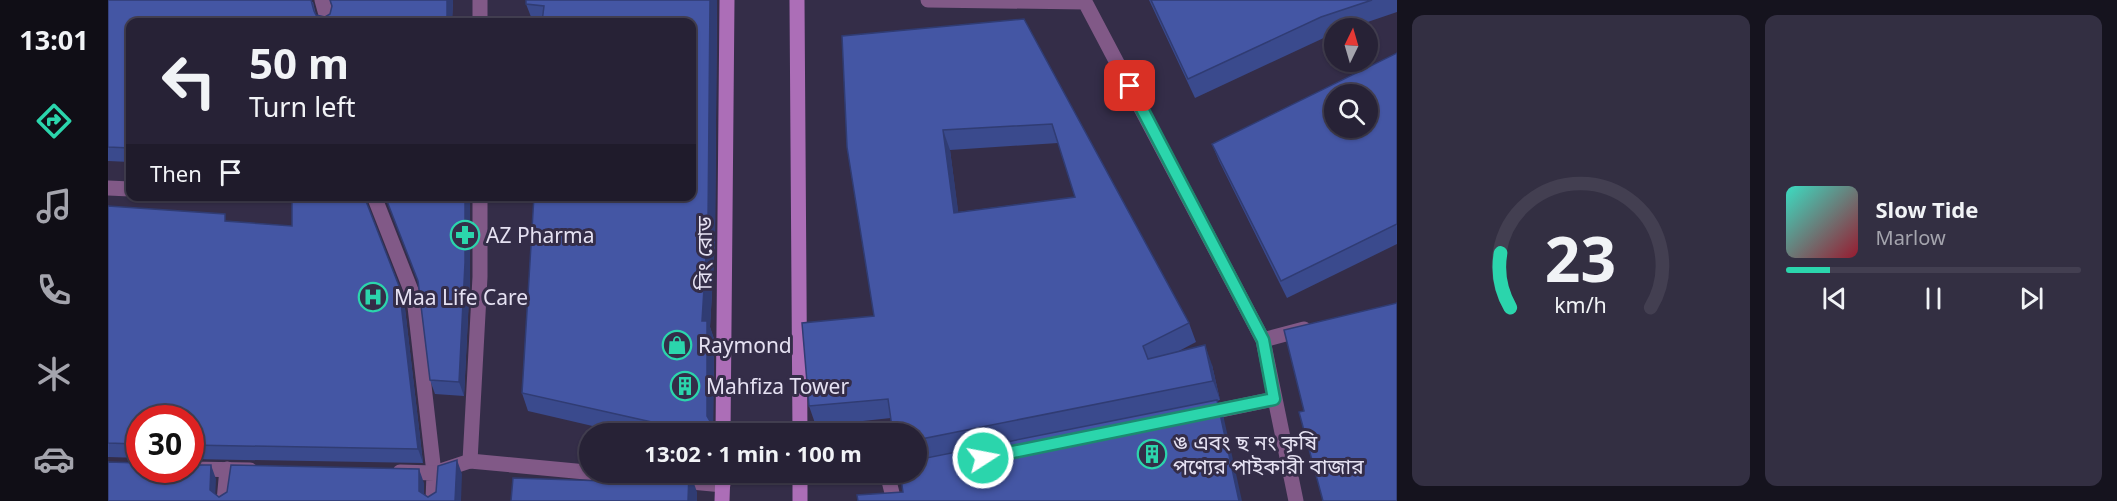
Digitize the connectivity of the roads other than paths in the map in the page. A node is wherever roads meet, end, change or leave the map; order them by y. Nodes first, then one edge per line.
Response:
1 (322, 0) edge
2 (480, 0) edge
3 (727, 0) edge
4 (797, 0) edge
5 (928, 0) edge
6 (1085, 1) edge
7 (327, 18) edge
8 (480, 18) edge
9 (108, 188) edge
10 (126, 189) edge
11 (372, 201) edge
12 (480, 201) edge
13 (1319, 325) edge
14 (1263, 340) junction
15 (1274, 399) junction
16 (1181, 418) edge
17 (723, 423) edge
18 (800, 423) edge
19 (470, 461) junction
20 (204, 469) edge
21 (227, 469) junction
22 (579, 469) edge
23 (262, 470) edge
24 (388, 472) edge
25 (434, 473) junction
26 (723, 483) edge
27 (800, 483) edge
28 (894, 483) edge
29 (224, 501) edge
30 (433, 501) edge
31 (722, 501) edge
32 (800, 501) edge
33 (894, 501) edge
34 (1296, 501) edge

1 - 7 street
2 - 8 street
3 - 17 main road, রিং রোড
4 - 18 main road
5 - 6 street
6 - 14 street
9 - 10 street
11 - 25 street
12 - 19 street
13 - 14 street
14 - 15 street
15 - 16 street
15 - 34 street
19 - 22 street
19 - 25 street
20 - 21 street
21 - 23 street
21 - 29 street
24 - 25 street
25 - 30 street
26 - 31 main road
27 - 32 main road
28 - 33 street

